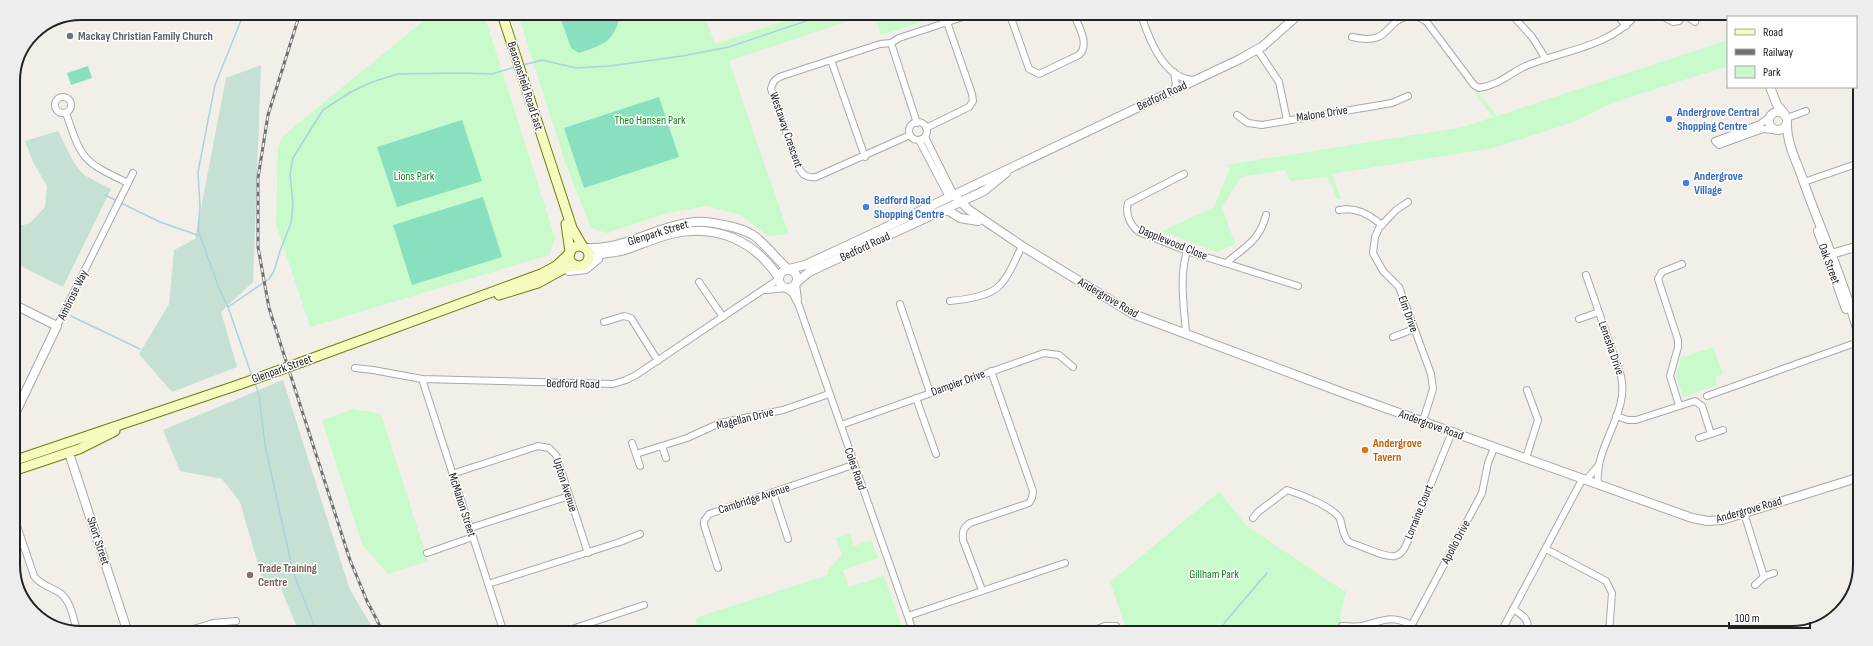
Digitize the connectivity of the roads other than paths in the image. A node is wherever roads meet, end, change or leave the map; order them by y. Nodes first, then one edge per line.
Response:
1 (504, 20) edge
2 (953, 20) edge
3 (1012, 20) edge
4 (1076, 20) edge
5 (1143, 20) edge
6 (1293, 20) edge
7 (1399, 20) edge
8 (1424, 20) edge
9 (1517, 20) edge
10 (1621, 20) edge
11 (1631, 20) edge
12 (1669, 20) edge
13 (1680, 20) edge
14 (1692, 20) edge
15 (947, 22) junction
16 (1694, 22) dead end
17 (1626, 26) junction
18 (1352, 37) dead end
19 (891, 43) junction
20 (1257, 50) junction
21 (1546, 59) junction
22 (830, 60) junction
23 (1174, 72) junction
24 (1194, 80) junction
25 (1770, 88) edge
26 (1770, 88) edge
27 (1173, 90) junction
28 (1408, 96) dead end
29 (1806, 111) dead end
30 (66, 112) dead end
31 (1237, 115) dead end
32 (1770, 116) junction
33 (1786, 119) junction
34 (1287, 120) junction
35 (917, 123) junction
36 (926, 128) junction
37 (1775, 130) junction
38 (910, 135) junction
39 (925, 137) junction
40 (919, 140) junction
41 (1793, 153) junction
42 (865, 157) junction
43 (548, 159) junction
44 (1018, 164) junction
45 (1853, 166) edge
46 (133, 173) dead end
47 (1184, 174) dead end
48 (128, 184) junction
49 (1806, 186) junction
50 (952, 196) junction
51 (1408, 202) dead end
52 (958, 203) junction
53 (1339, 210) dead end
54 (941, 211) junction
55 (1266, 215) dead end
56 (978, 221) junction
57 (1382, 225) junction
58 (584, 248) junction
59 (1024, 248) junction
60 (1853, 249) edge
61 (623, 250) junction
62 (1187, 251) junction
63 (570, 253) junction
64 (1831, 257) junction
65 (588, 261) junction
66 (1226, 262) junction
67 (1682, 264) dead end
68 (577, 266) junction
69 (788, 269) junction
70 (1586, 275) dead end
71 (779, 279) junction
72 (699, 282) dead end
73 (796, 283) junction
74 (535, 284) junction
75 (1298, 286) dead end
76 (786, 288) junction
77 (764, 290) junction
78 (950, 301) dead end
79 (900, 304) dead end
80 (799, 306) junction
81 (20, 308) edge
82 (1599, 312) junction
83 (433, 315) junction
84 (723, 317) junction
85 (1853, 317) edge
86 (1579, 319) dead end
87 (604, 322) dead end
88 (57, 326) junction
89 (1414, 329) junction
90 (1186, 334) junction
91 (1394, 337) dead end
92 (1853, 344) edge
93 (658, 360) junction
94 (1074, 367) dead end
95 (355, 368) dead end
96 (991, 372) junction
97 (422, 379) junction
98 (1527, 390) dead end
99 (930, 393) junction
100 (830, 394) junction
101 (1707, 396) dead end
102 (20, 397) edge
103 (916, 398) junction
104 (1680, 405) junction
105 (1616, 416) junction
106 (1423, 421) junction
107 (132, 422) junction
108 (841, 425) junction
109 (1723, 430) dead end
110 (1452, 432) junction
111 (1712, 434) junction
112 (1699, 438) dead end
113 (66, 442) junction
114 (632, 443) dead end
115 (662, 446) junction
116 (1494, 448) junction
117 (69, 453) junction
118 (636, 454) junction
119 (936, 454) dead end
120 (20, 457) edge
121 (666, 458) dead end
122 (1526, 458) junction
123 (853, 465) junction
124 (640, 466) dead end
125 (1598, 466) junction
126 (20, 469) edge
127 (452, 474) junction
128 (1585, 479) junction
129 (1853, 479) edge
130 (1598, 484) junction
131 (773, 493) junction
132 (569, 496) junction
133 (1744, 513) junction
134 (1253, 518) dead end
135 (470, 528) junction
136 (640, 534) dead end
137 (20, 535) edge
138 (473, 538) junction
139 (788, 539) dead end
140 (1546, 549) junction
141 (427, 552) dead end
142 (588, 553) junction
143 (1065, 563) dead end
144 (718, 568) dead end
145 (1774, 574) dead end
146 (1764, 577) junction
147 (488, 584) junction
148 (1755, 585) dead end
149 (982, 590) junction
150 (644, 605) dead end
151 (1513, 609) junction
152 (908, 616) junction
153 (236, 622) dead end
154 (76, 625) edge
155 (1412, 625) joint
156 (126, 626) edge
157 (203, 626) edge
158 (502, 626) edge
159 (578, 626) edge
160 (911, 626) edge
161 (1105, 626) edge
162 (1116, 626) dead end
163 (1342, 626) dead end
164 (1504, 626) edge
165 (1528, 626) edge
166 (1610, 626) edge

1 - 43 main road, Beaconsfield Road East
2 - 15 street, Westaway Crescent
3 - 4 street
5 - 23 street
6 - 20 street, Bedford Road
7 - 18 street
8 - 21 street
9 - 21 street
10 - 17 street
11 - 17 street
12 - 13 street
14 - 16 street
15 - 19 street, Westaway Crescent
15 - 36 street
17 - 21 street
19 - 22 street, Westaway Crescent
19 - 35 street
20 - 24 street, Bedford Road
20 - 34 street
22 - 42 street
22 - 42 street, Westaway Crescent
23 - 24 street
23 - 27 street
24 - 27 street, Bedford Road
25 - 32 street, Oak Street
26 - 33 street, Oak Street
27 - 44 street, Bedford Road
28 - 34 street, Malone Drive
29 - 33 street
30 - 48 street
31 - 34 street, Malone Drive
32 - 33 street
32 - 37 street
32 - 37 street
33 - 37 street
33 - 41 street, Oak Street
35 - 36 street
35 - 38 street
36 - 39 street
37 - 41 street, Oak Street
38 - 40 street
38 - 42 street, Westaway Crescent
39 - 40 street
39 - 50 street
40 - 50 street
41 - 49 street, Oak Street
43 - 58 main road, Beaconsfield Road East
43 - 63 main road, Beaconsfield Road East
44 - 50 street, Bedford Road
44 - 52 street, Bedford Road
45 - 49 street
46 - 48 street, Ambrose Way
47 - 62 street, Dapplewood Close
48 - 88 street, Ambrose Way
49 - 64 street, Oak Street
50 - 52 street, Andergrove Road
50 - 69 street, Bedford Road
51 - 57 street, Elm Drive
52 - 54 street, Bedford Road
52 - 56 street, Andergrove Road
52 - 59 street, Andergrove Road
53 - 57 street
54 - 56 street
54 - 73 street, Bedford Road
55 - 66 street
56 - 59 street, Andergrove Road
57 - 89 street, Elm Drive
58 - 63 main road
58 - 65 main road
58 - 69 street, Glenpark Street
59 - 78 street
59 - 90 street, Andergrove Road
60 - 64 street
61 - 65 street, Glenpark Street
61 - 71 street, Glenpark Street
61 - 74 street
62 - 66 street, Dapplewood Close
62 - 90 street
63 - 68 main road
63 - 83 main road, Glenpark Street
64 - 85 street, Oak Street
65 - 68 main road
66 - 75 street, Dapplewood Close
67 - 104 street
68 - 74 main road, Glenpark Street
69 - 71 street
69 - 73 street
70 - 82 street, Lenesha Drive
71 - 76 street
71 - 77 street, Bedford Road
72 - 84 street
73 - 76 street
73 - 80 street, Coles Road
74 - 83 main road, Glenpark Street
76 - 77 street, Bedford Road
76 - 80 street, Coles Road
77 - 84 street, Bedford Road
79 - 99 street
80 - 100 street, Coles Road
81 - 88 street
82 - 86 street
82 - 105 street, Lenesha Drive
83 - 107 main road, Glenpark Street, bridge
84 - 93 street, Bedford Road
87 - 93 street
88 - 102 street, Ambrose Way
89 - 91 street
89 - 106 street, Elm Drive
90 - 106 street, Andergrove Road
92 - 101 street
93 - 97 street, Bedford Road
94 - 96 street, Dampier Drive
95 - 97 street, Bedford Road
96 - 99 street, Dampier Drive
96 - 149 street
97 - 127 street, McMahon Street
98 - 122 street
99 - 103 street, Dampier Drive
100 - 108 street, Coles Road
100 - 115 street, Magellan Drive
103 - 108 street, Dampier Drive
103 - 119 street
104 - 105 street
104 - 111 street
105 - 125 street, Lenesha Drive
106 - 110 street, Andergrove Road
107 - 113 main road, Glenpark Street
107 - 117 main road, Glenpark Street
108 - 123 street, Coles Road
109 - 111 street
110 - 116 street, Andergrove Road
110 - 134 street, Lorraine Court
111 - 112 street
113 - 117 main road
113 - 120 main road, Glenpark Street
114 - 118 street
115 - 118 street, Magellan Drive
115 - 121 street
116 - 122 street, Andergrove Road
116 - 155 street, Apollo Drive
117 - 126 main road, Glenpark Street
117 - 156 street, Short Street
118 - 124 street
122 - 128 street, Andergrove Road
123 - 131 street, Cambridge Avenue
123 - 152 street, Coles Road
125 - 128 street, Lenesha Drive
125 - 130 street, Lenesha Drive
127 - 132 street, Upton Avenue
127 - 135 street, McMahon Street
128 - 130 street, Andergrove Road
128 - 140 street, Lenesha Drive
129 - 133 street, Andergrove Road
130 - 133 street, Andergrove Road
131 - 139 street
131 - 144 street, Cambridge Avenue
132 - 135 street
132 - 142 street, Upton Avenue
133 - 146 street
135 - 138 street, McMahon Street
136 - 142 street
137 - 154 street
138 - 141 street
138 - 147 street, McMahon Street
140 - 151 street, Lenesha Drive
140 - 166 street
142 - 147 street
143 - 149 street
145 - 146 street
146 - 148 street
147 - 158 street, McMahon Street
149 - 152 street
150 - 159 street
151 - 164 street, Lenesha Drive
151 - 165 street
152 - 160 street, Coles Road
153 - 157 street
155 - 163 street
161 - 162 street

